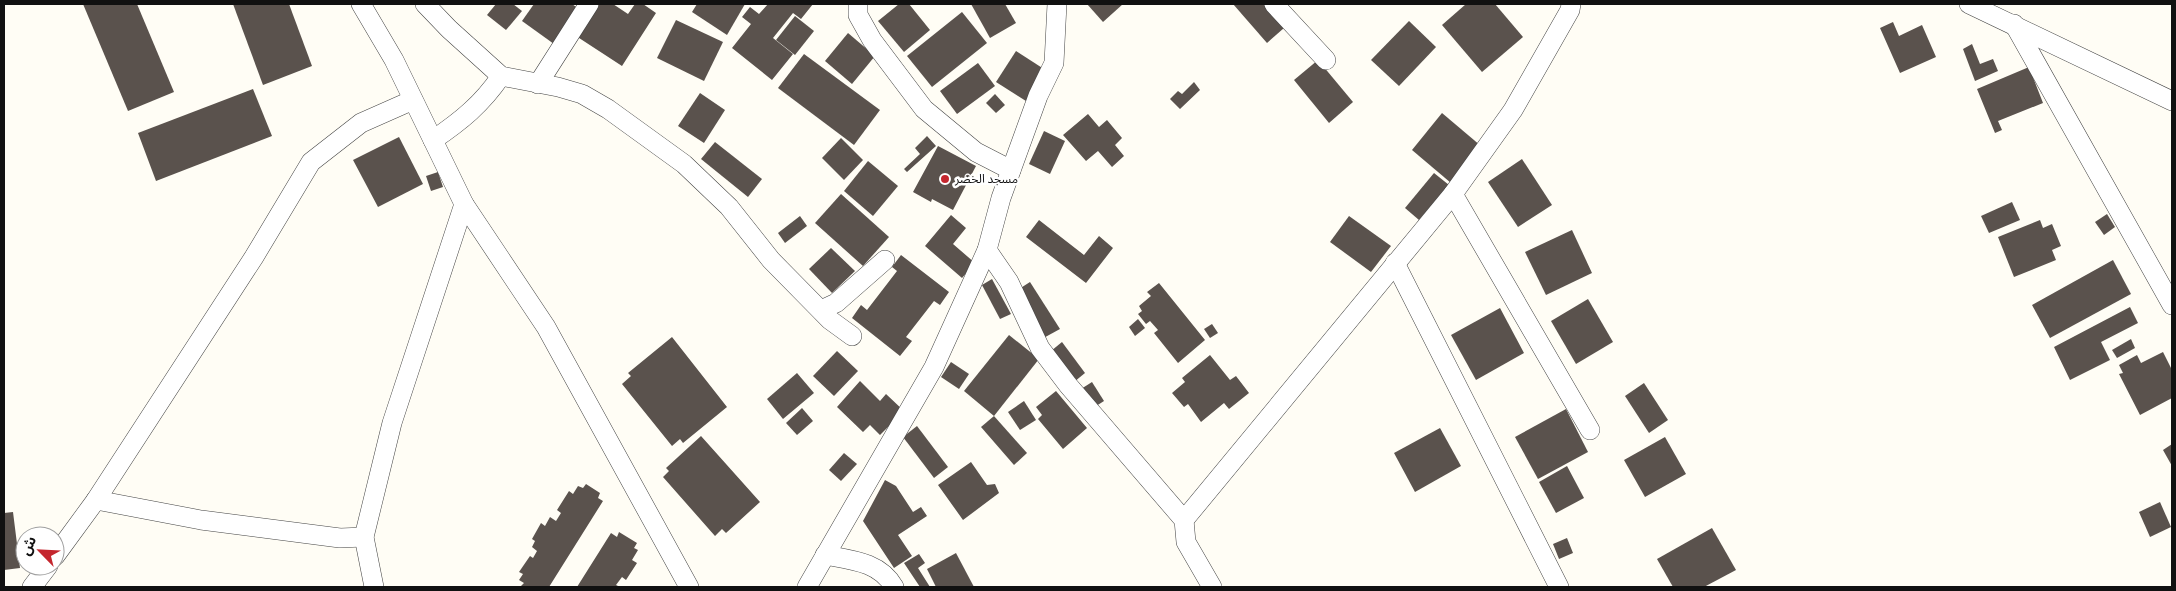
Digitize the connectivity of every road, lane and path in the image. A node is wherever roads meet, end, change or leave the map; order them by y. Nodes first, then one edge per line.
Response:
1 (361, 4) edge
2 (425, 4) edge
3 (590, 4) edge
4 (858, 4) edge
5 (1057, 4) edge
6 (1274, 4) edge
7 (1571, 4) edge
8 (1969, 4) edge
9 (2014, 24) junction
10 (1326, 60) dead end
11 (501, 76) junction
12 (538, 84) junction
13 (413, 100) junction
14 (2172, 101) edge
15 (433, 140) junction
16 (1011, 170) junction
17 (1453, 194) junction
18 (464, 204) junction
19 (987, 250) junction
20 (885, 260) dead end
21 (1395, 263) junction
22 (2172, 305) edge
23 (821, 310) junction
24 (852, 336) dead end
25 (1590, 430) dead end
26 (96, 500) junction
27 (1184, 520) junction
28 (364, 537) junction
29 (65, 542) edge
30 (825, 555) junction
31 (40, 576) edge
32 (32, 587) edge
33 (374, 587) edge
34 (689, 587) edge
35 (807, 587) edge
36 (894, 587) edge
37 (1212, 587) edge
38 (1559, 587) edge

1 - 13 street
2 - 11 street
3 - 12 street
4 - 16 street
5 - 16 street
6 - 10 street
7 - 17 street
8 - 9 street
9 - 14 street
9 - 22 street
11 - 12 street
11 - 15 street
12 - 23 street
13 - 15 street
13 - 26 street
15 - 18 street
16 - 19 street
17 - 21 street
17 - 25 street
18 - 28 street
18 - 34 street
19 - 27 street
19 - 30 street
20 - 23 street
21 - 27 street
21 - 38 street
23 - 24 street
26 - 28 street
26 - 29 street
27 - 37 street
28 - 33 street
30 - 35 street
30 - 36 street
31 - 32 street

